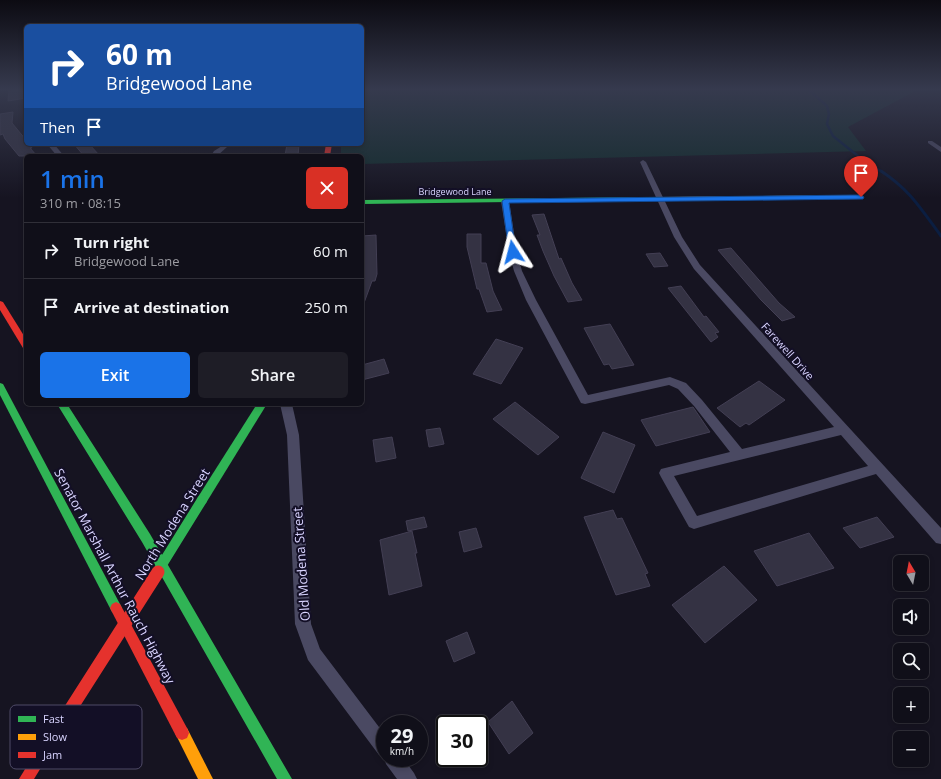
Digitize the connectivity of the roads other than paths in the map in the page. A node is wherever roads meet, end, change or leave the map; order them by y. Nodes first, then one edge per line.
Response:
1 (930, 142) dead end
2 (52, 146) edge
3 (224, 147) dead end
4 (941, 150) edge
5 (59, 154) edge
6 (215, 154) edge
7 (643, 162) dead end
8 (861, 197) dead end
9 (661, 200) junction
10 (505, 201) junction
11 (364, 202) edge
12 (0, 304) edge
13 (24, 343) edge
14 (0, 386) edge
15 (63, 406) edge
16 (261, 406) edge
17 (286, 406) edge
18 (843, 430) junction
19 (740, 455) junction
20 (878, 468) junction
21 (941, 538) edge
22 (73, 705) edge
23 (376, 737) edge
24 (399, 767) edge
25 (32, 769) edge
26 (26, 779) edge
27 (206, 779) edge
28 (285, 779) edge
29 (408, 779) edge

1 - 4 street
2 - 5 street
3 - 6 street
7 - 9 street, Farewell Drive
8 - 9 main road, Bridgewood Lane
9 - 10 main road, Bridgewood Lane
9 - 18 street, Farewell Drive
10 - 11 main road, Bridgewood Lane
10 - 19 street
12 - 13 main road
14 - 27 main road, Senator Marshall Arthur Rauch Highway
15 - 28 main road
16 - 22 main road, North Modena Street, bridge
17 - 23 street, Old Modena Street
18 - 19 street
18 - 20 street, Farewell Drive
19 - 20 street
20 - 21 street, Farewell Drive
24 - 29 street
25 - 26 main road, North Modena Street, bridge

